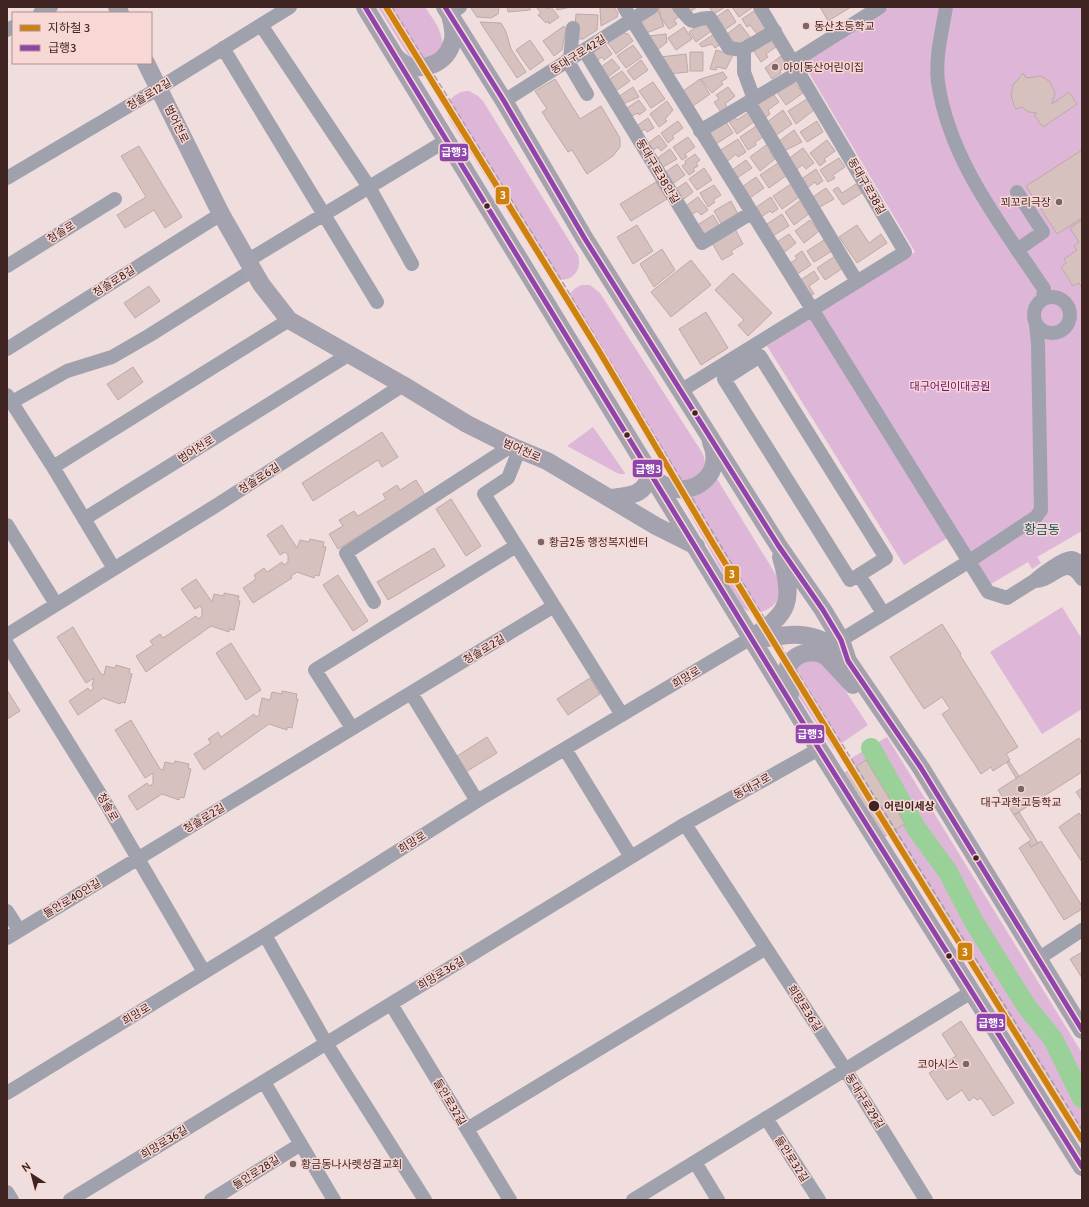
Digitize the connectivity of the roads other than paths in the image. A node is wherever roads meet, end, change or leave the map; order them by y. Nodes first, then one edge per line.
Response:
1 (51, 7) edge
2 (290, 7) edge
3 (365, 7) edge
4 (624, 7) edge
5 (652, 7) edge
6 (679, 7) edge
7 (760, 7) edge
8 (880, 7) edge
9 (946, 7) edge
10 (451, 11) edge
11 (42, 12) edge
12 (632, 20) junction
13 (261, 25) junction
14 (573, 28) dead end
15 (774, 31) junction
16 (224, 48) junction
17 (744, 49) junction
18 (584, 50) junction
19 (392, 52) junction
20 (569, 60) junction
21 (147, 64) edge
22 (796, 67) junction
23 (159, 88) junction
24 (587, 94) dead end
25 (752, 100) junction
26 (504, 101) junction
27 (700, 131) junction
28 (446, 140) junction
29 (7, 178) edge
30 (369, 188) junction
31 (1017, 192) dead end
32 (116, 199) dead end
33 (751, 213) junction
34 (220, 214) junction
35 (325, 215) junction
36 (1017, 250) junction
37 (412, 264) dead end
38 (250, 265) junction
39 (7, 266) edge
40 (857, 282) junction
41 (1043, 299) junction
42 (377, 302) dead end
43 (811, 310) junction
44 (289, 320) junction
45 (1036, 325) junction
46 (1050, 333) junction
47 (1038, 344) junction
48 (7, 349) edge
49 (348, 354) junction
50 (403, 385) junction
51 (682, 390) junction
52 (9, 398) edge
53 (706, 430) junction
54 (516, 447) junction
55 (53, 467) junction
56 (653, 476) junction
57 (612, 498) junction
58 (84, 519) junction
59 (7, 525) edge
60 (778, 545) junction
61 (516, 546) junction
62 (696, 546) junction
63 (968, 562) junction
64 (1082, 564) edge
65 (113, 567) junction
66 (859, 575) junction
67 (1082, 579) edge
68 (1034, 581) junction
69 (374, 602) dead end
70 (56, 604) junction
71 (554, 606) junction
72 (883, 613) junction
73 (7, 634) edge
74 (751, 638) junction
75 (841, 640) junction
76 (7, 644) edge
77 (848, 659) junction
78 (411, 692) junction
79 (797, 713) junction
80 (884, 713) junction
81 (622, 716) junction
82 (352, 728) junction
83 (565, 749) junction
84 (818, 749) junction
85 (477, 801) junction
86 (685, 824) junction
87 (630, 857) junction
88 (137, 858) junction
89 (7, 911) edge
90 (1082, 930) edge
91 (13, 934) edge
92 (265, 935) junction
93 (766, 948) junction
94 (1038, 959) junction
95 (204, 972) junction
96 (973, 990) junction
97 (391, 1004) junction
98 (1082, 1030) edge
99 (326, 1043) junction
100 (845, 1069) junction
101 (264, 1082) junction
102 (7, 1093) edge
103 (766, 1118) junction
104 (467, 1129) junction
105 (301, 1144) junction
106 (695, 1162) junction
107 (1082, 1166) edge
108 (7, 1192) edge
109 (12, 1200) edge
110 (70, 1200) edge
111 (211, 1200) edge
112 (334, 1200) edge
113 (425, 1200) edge
114 (510, 1200) edge
115 (633, 1200) edge
116 (718, 1200) edge
117 (819, 1200) edge
118 (926, 1200) edge

1 - 11 street
2 - 13 street, 청솔로12길
3 - 19 main road
4 - 12 street
5 - 12 street, 동대구로42길
6 - 17 street
7 - 15 street, 동대구로38길
8 - 22 street
9 - 36 street
10 - 19 main road
10 - 26 main road
12 - 18 street, 동대구로42길
12 - 27 street
13 - 16 street, 청솔로12길
13 - 30 street
14 - 20 street
15 - 17 street
15 - 22 street, 동대구로38길
16 - 23 street, 청솔로12길
16 - 35 street
17 - 25 street
18 - 20 street, 동대구로42길
18 - 33 street, 동대구로38안길
19 - 28 main road
20 - 24 street
20 - 26 street, 동대구로42길
21 - 23 main road, 범어천로
22 - 25 street
22 - 40 street, 동대구로38길
23 - 29 street, 청솔로12길
23 - 34 main road, 범어천로
25 - 27 street
25 - 40 street
26 - 51 main road
27 - 33 street
28 - 30 street
28 - 56 main road
30 - 35 street
30 - 37 street
31 - 36 street
32 - 39 street, 청솔로
33 - 43 street
34 - 38 main road, 범어천로
34 - 48 street, 청솔로8길
35 - 38 street
35 - 42 street
36 - 41 street
38 - 44 main road, 범어천로
38 - 52 street
40 - 43 street, 동대구로38길
41 - 45 street
41 - 46 street
43 - 51 street, 동대구로38길
43 - 63 street
44 - 49 main road, 범어천로
44 - 55 street
45 - 46 street
45 - 47 street
46 - 47 street
47 - 63 street
49 - 50 main road, 범어천로
49 - 58 street, 범어천로
50 - 54 main road, 범어천로
50 - 65 street, 청솔로6길
51 - 53 main road
52 - 55 street
53 - 56 main road
53 - 60 main road
54 - 57 main road, 범어천로
54 - 61 street
54 - 69 street
55 - 58 street
56 - 57 main road
56 - 62 main road
57 - 62 main road, 범어천로
58 - 65 street
59 - 70 street
60 - 74 main road
60 - 75 main road
61 - 71 street
61 - 82 street
62 - 74 main road
63 - 68 street
63 - 72 street
64 - 68 street
65 - 70 street, 청솔로6길
66 - 66 street
66 - 72 street
67 - 68 street
70 - 73 street, 청솔로6길
71 - 78 street, 청솔로2길
71 - 81 street
72 - 75 street
74 - 77 main road
74 - 79 main road
74 - 81 street, 희망로
75 - 77 main road
76 - 88 street, 청솔로
77 - 80 main road
78 - 82 street, 청솔로2길
78 - 85 street
79 - 80 main road
79 - 84 main road
80 - 94 main road
81 - 83 street, 희망로
82 - 88 street, 청솔로2길
83 - 85 street, 희망로
83 - 87 street
84 - 86 street, 동대구로
84 - 96 main road
85 - 92 street, 희망로
86 - 87 street, 희망로36길
86 - 93 street, 희망로36길
87 - 97 street, 희망로36길
88 - 91 street, 들안로40안길
88 - 95 street, 청솔로
89 - 91 street
90 - 94 street
92 - 95 street, 희망로
92 - 99 street
93 - 100 street, 희망로36길
93 - 104 street
94 - 98 main road
95 - 102 street, 희망로
96 - 100 street, 동대구로29길
96 - 107 main road
97 - 99 street, 희망로36길
97 - 104 street, 들안로32길
99 - 101 street, 희망로36길
99 - 113 street
100 - 103 street
100 - 118 street, 동대구로29길
101 - 105 street
101 - 110 street, 희망로36길
103 - 106 street
103 - 117 street, 들안로32길
104 - 114 street, 들안로32길
105 - 111 street, 들안로28길
105 - 112 street
106 - 115 street
106 - 116 street
108 - 109 street

